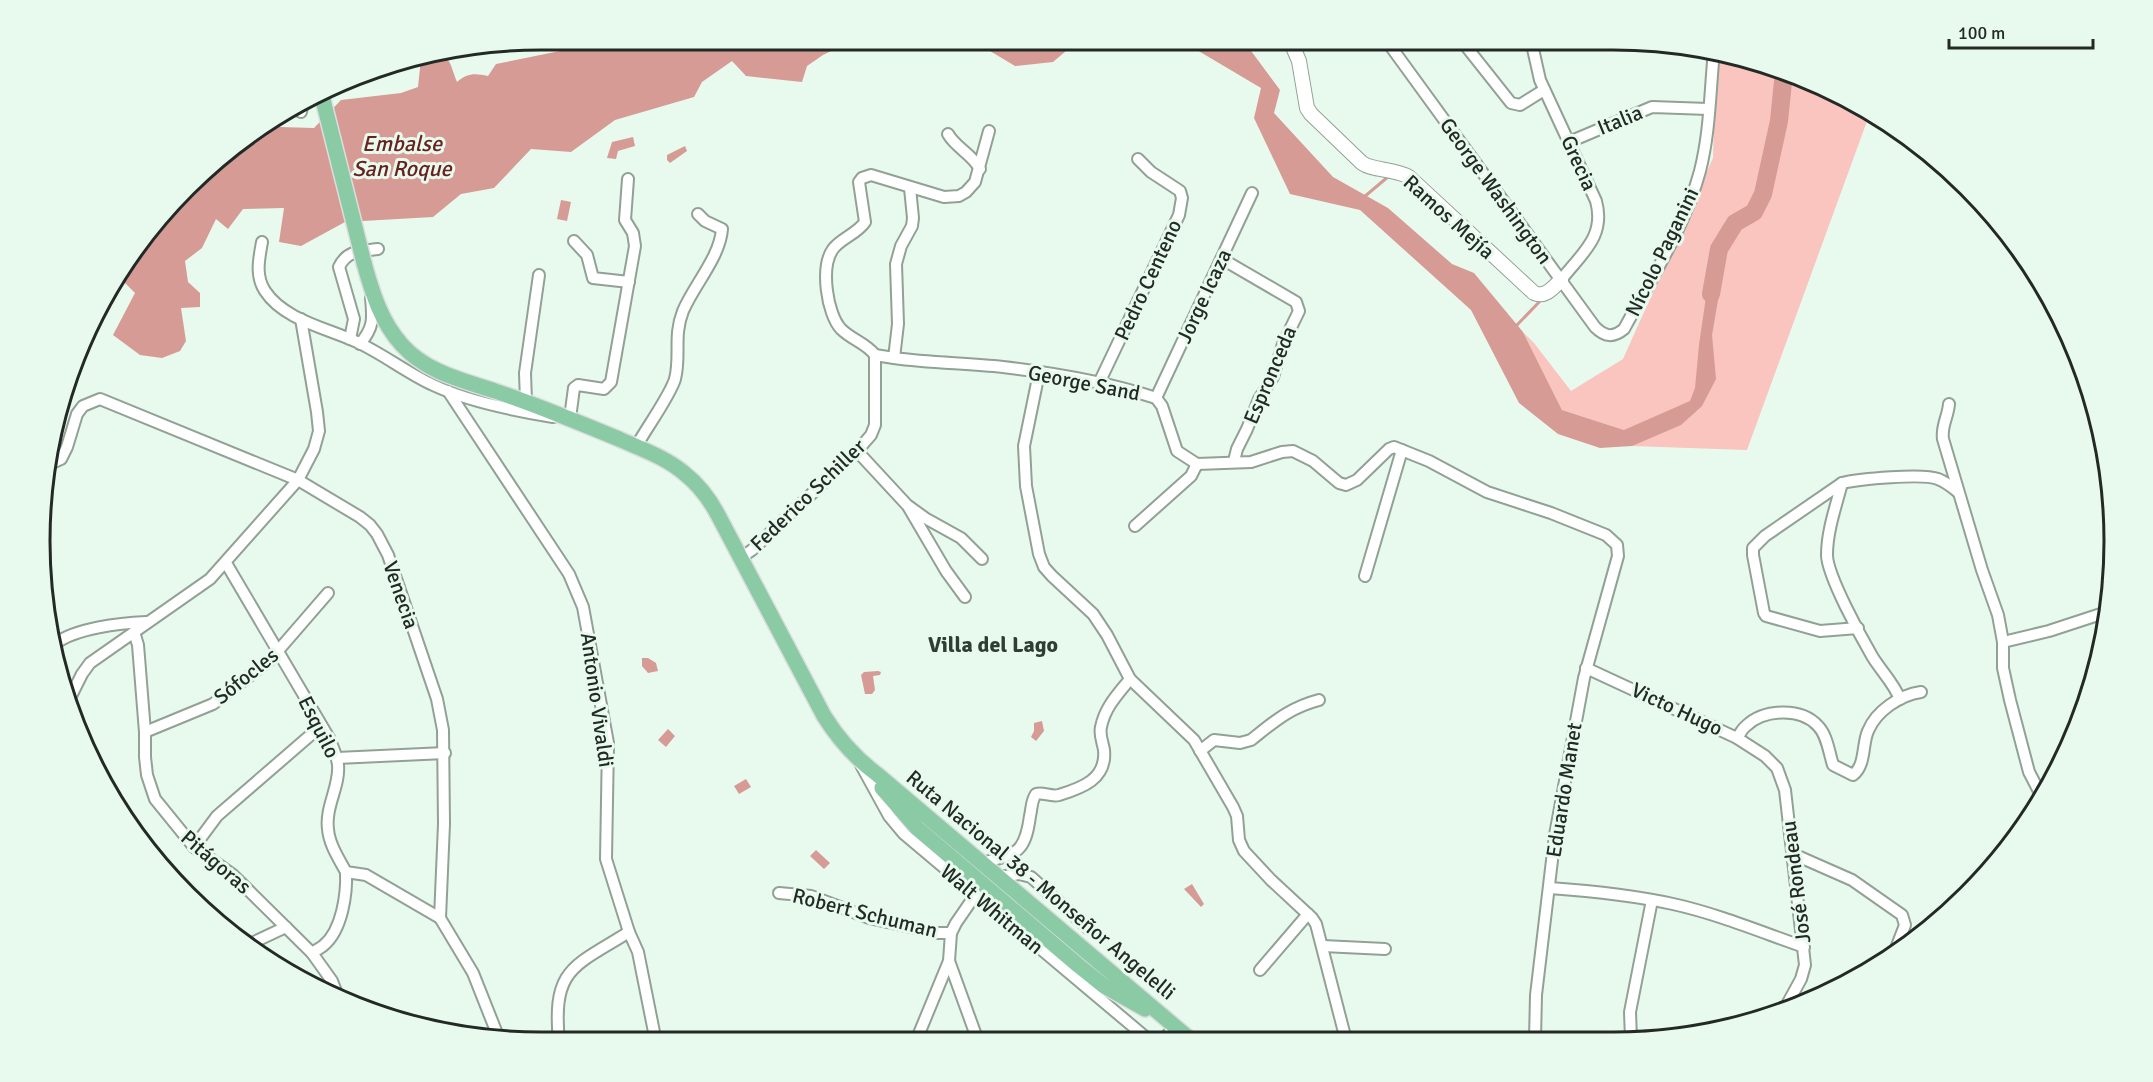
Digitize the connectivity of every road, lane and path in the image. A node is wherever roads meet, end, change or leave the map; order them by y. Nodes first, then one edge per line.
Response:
1 (1294, 50) edge
2 (1393, 50) edge
3 (1469, 50) edge
4 (1533, 50) edge
5 (1713, 60) edge
6 (1544, 90) junction
7 (323, 100) edge
8 (1708, 109) junction
9 (989, 130) dead end
10 (948, 134) dead end
11 (1569, 141) junction
12 (1138, 159) dead end
13 (980, 169) junction
14 (628, 179) dead end
15 (910, 188) junction
16 (1252, 193) dead end
17 (698, 214) dead end
18 (574, 241) dead end
19 (262, 242) dead end
20 (378, 249) dead end
21 (1222, 259) junction
22 (539, 275) dead end
23 (1561, 280) junction
24 (629, 282) junction
25 (370, 286) junction
26 (300, 319) junction
27 (1611, 336) joint
28 (355, 342) junction
29 (875, 355) junction
30 (894, 358) junction
31 (1039, 373) junction
32 (1099, 383) junction
33 (448, 391) junction
34 (1156, 398) junction
35 (526, 401) junction
36 (1949, 404) dead end
37 (574, 420) junction
38 (636, 447) junction
39 (1402, 450) junction
40 (857, 451) junction
41 (56, 461) edge
42 (1234, 461) junction
43 (1197, 464) junction
44 (298, 480) junction
45 (1842, 483) junction
46 (1959, 492) junction
47 (907, 505) junction
48 (1135, 526) dead end
49 (742, 557) junction
50 (982, 559) dead end
51 (226, 563) junction
52 (1365, 576) dead end
53 (328, 593) dead end
54 (965, 597) dead end
55 (2097, 615) edge
56 (148, 622) junction
57 (1858, 628) junction
58 (134, 632) junction
59 (60, 641) edge
60 (2003, 642) junction
61 (279, 652) junction
62 (1586, 668) junction
63 (1130, 679) junction
64 (73, 690) edge
65 (1921, 692) dead end
66 (1900, 699) junction
67 (1319, 700) dead end
68 (321, 726) junction
69 (146, 732) junction
70 (1737, 738) junction
71 (1200, 750) junction
72 (445, 753) junction
73 (1765, 756) joint
74 (337, 758) junction
75 (860, 761) junction
76 (2037, 788) edge
77 (194, 847) junction
78 (1793, 854) junction
79 (982, 863) junction
80 (346, 872) junction
81 (999, 877) junction
82 (1550, 888) junction
83 (979, 890) junction
84 (779, 893) dead end
85 (1652, 900) junction
86 (1308, 914) junction
87 (440, 918) junction
88 (286, 927) junction
89 (1089, 929) dead end
90 (629, 932) junction
91 (951, 933) junction
92 (1899, 939) edge
93 (256, 941) edge
94 (1323, 946) junction
95 (1804, 947) junction
96 (1385, 949) dead end
97 (312, 953) junction
98 (1090, 954) junction
99 (949, 961) junction
100 (1260, 970) dead end
101 (334, 987) edge
102 (1790, 999) edge
103 (496, 1030) edge
104 (1631, 1031) edge
105 (559, 1032) edge
106 (654, 1032) edge
107 (920, 1032) edge
108 (975, 1032) edge
109 (1140, 1032) edge
110 (1167, 1032) edge
111 (1182, 1032) edge
112 (1344, 1032) edge
113 (1534, 1032) edge

1 - 23 street, Ramos Mejía
2 - 23 street, George Washington
3 - 6 street
4 - 6 street, Grecia
5 - 8 street, Nícolo Paganini
6 - 11 street, Grecia
7 - 25 main road, Ruta Nacional 38 - Monseñor Angelelli, bridge
8 - 11 street, Italia
8 - 27 street, Nícolo Paganini
9 - 13 street
10 - 13 street
11 - 23 street, Grecia
12 - 32 street, Pedro Centeno
13 - 15 street
14 - 24 street
15 - 29 street
15 - 30 street
16 - 21 street, Jorge Icaza
17 - 38 street
18 - 24 street
19 - 26 street
20 - 28 street
21 - 34 street, Jorge Icaza
21 - 42 street, Espronceda
22 - 35 street
23 - 27 street, George Washington
24 - 37 street
25 - 28 street
25 - 35 main road, Ruta Nacional 38 - Monseñor Angelelli
26 - 28 street
26 - 44 street
28 - 33 street
29 - 30 street
29 - 40 street, Federico Schiller
30 - 31 street, George Sand
31 - 32 street, George Sand
31 - 63 street
32 - 34 street, George Sand
33 - 37 street
33 - 90 street, Antonio Vivaldi
34 - 43 street, George Sand
35 - 37 main road, Ruta Nacional 38 - Monseñor Angelelli
36 - 46 street
37 - 38 main road, Ruta Nacional 38 - Monseñor Angelelli
38 - 49 main road, Ruta Nacional 38 - Monseñor Angelelli
39 - 42 street
39 - 52 street
39 - 62 street, Eduardo Manet
40 - 47 street
40 - 49 street, Federico Schiller
41 - 44 street, Venecia
42 - 43 street
43 - 48 street
44 - 51 street
44 - 72 street, Venecia
45 - 46 street
45 - 57 street
45 - 57 street
46 - 60 street
47 - 50 street
47 - 54 street
49 - 75 main road, Ruta Nacional 38 - Monseñor Angelelli
51 - 56 street
51 - 61 street, Esquilo
53 - 61 street, Sófocles
55 - 60 street
56 - 58 street
56 - 59 street
57 - 66 street
58 - 64 street
58 - 69 street, Pitágoras
60 - 76 street
61 - 68 street, Esquilo
61 - 69 street, Sófocles
62 - 70 street, Victo Hugo
62 - 82 street, Eduardo Manet
63 - 71 street
63 - 79 street
65 - 66 street
66 - 70 street
67 - 71 street
68 - 74 street, Esquilo
68 - 77 street
69 - 77 street, Pitágoras
70 - 73 street, Victo Hugo
71 - 86 street
72 - 74 street
72 - 87 street, Venecia
73 - 78 street, José Rondeau
74 - 80 street, Esquilo
75 - 79 main road, Ruta Nacional 38 - Monseñor Angelelli
75 - 83 main road, Ruta Nacional 38 - Monseñor Angelelli
77 - 88 street, Pitágoras
78 - 92 street
78 - 95 street, José Rondeau
79 - 81 main road, Ruta Nacional 38 - Monseñor Angelelli
79 - 83 main road
80 - 87 street
80 - 97 street
81 - 89 street
81 - 98 main road, Ruta Nacional 38 - Monseñor Angelelli
82 - 85 street
82 - 113 street, Eduardo Manet
83 - 91 street
83 - 98 main road
83 - 109 street, Walt Whitman
83 - 110 main road, Ruta Nacional 38 - Monseñor Angelelli
84 - 91 street, Robert Schuman
85 - 95 street
85 - 104 street
86 - 94 street
86 - 100 street
87 - 103 street
88 - 93 street
88 - 97 street, Pitágoras
90 - 105 street
90 - 106 street, Antonio Vivaldi
91 - 99 street
94 - 96 street
94 - 112 street
95 - 102 street, José Rondeau
97 - 101 street, Pitágoras
98 - 111 main road, Ruta Nacional 38 - Monseñor Angelelli
99 - 107 street
99 - 108 street, Robert Schuman

